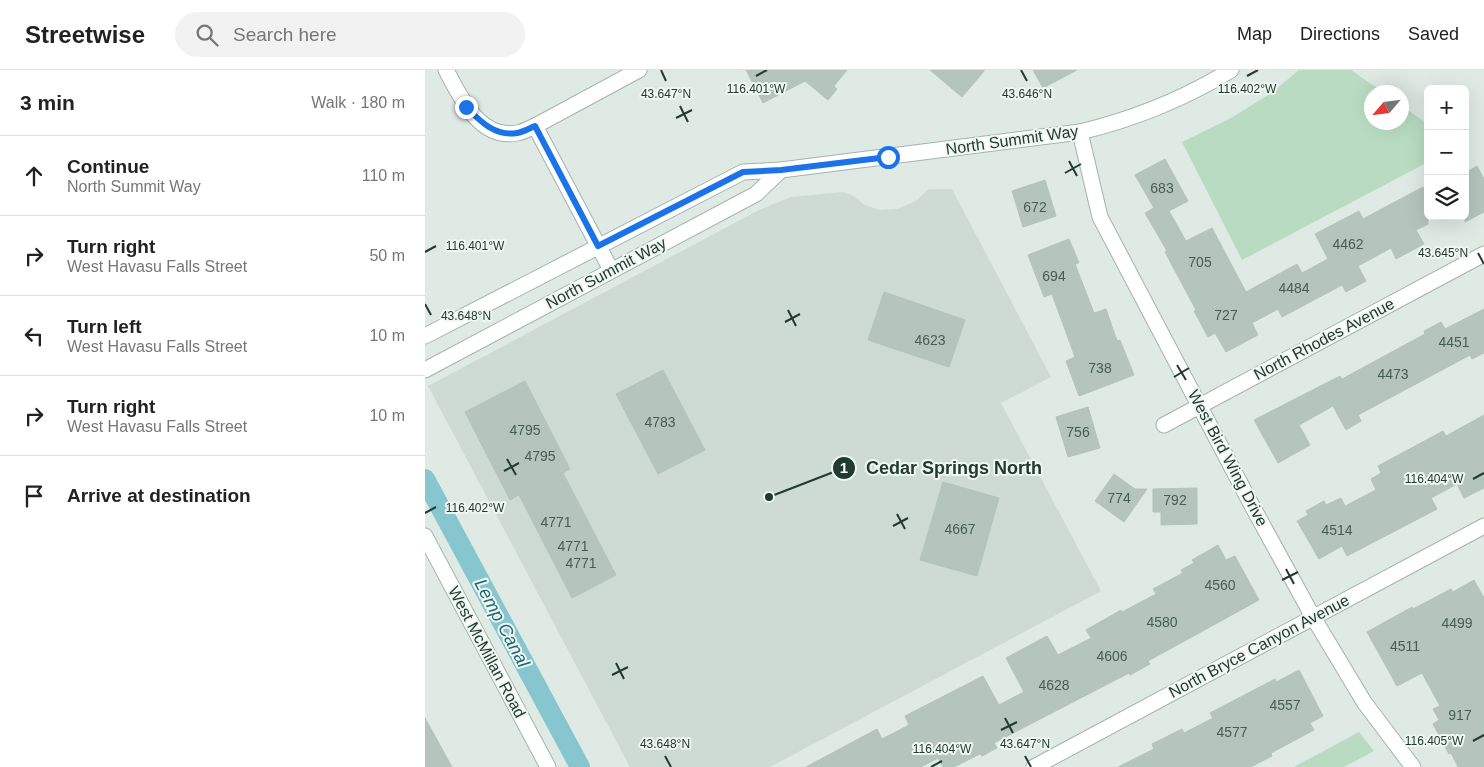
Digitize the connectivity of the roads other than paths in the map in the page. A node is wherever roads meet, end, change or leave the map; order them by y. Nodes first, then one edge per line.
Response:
1 (446, 70) edge
2 (639, 70) edge
3 (1231, 70) edge
4 (535, 126) junction
5 (1080, 132) junction
6 (781, 170) junction
7 (598, 246) junction
8 (1484, 254) edge
9 (611, 270) junction
10 (425, 336) edge
11 (425, 370) edge
12 (1201, 406) junction
13 (1164, 425) dead end
14 (1484, 526) edge
15 (425, 536) edge
16 (1313, 617) junction
17 (548, 767) edge
18 (1033, 767) edge
19 (1413, 767) edge

1 - 4 street
2 - 4 street
3 - 5 street, North Summit Way
4 - 7 street
5 - 6 street, North Summit Way
5 - 12 street, West Bird Wing Drive
6 - 7 street, North Summit Way
6 - 9 street, North Summit Way
7 - 9 street
7 - 10 street, North Summit Way
8 - 12 street, North Rhodes Avenue
9 - 11 street, North Summit Way
12 - 13 street, North Rhodes Avenue
12 - 16 street, West Bird Wing Drive
14 - 16 street, North Bryce Canyon Avenue
15 - 17 street, West McMillan Road
16 - 18 street, North Bryce Canyon Avenue
16 - 19 street, West Bird Wing Drive

